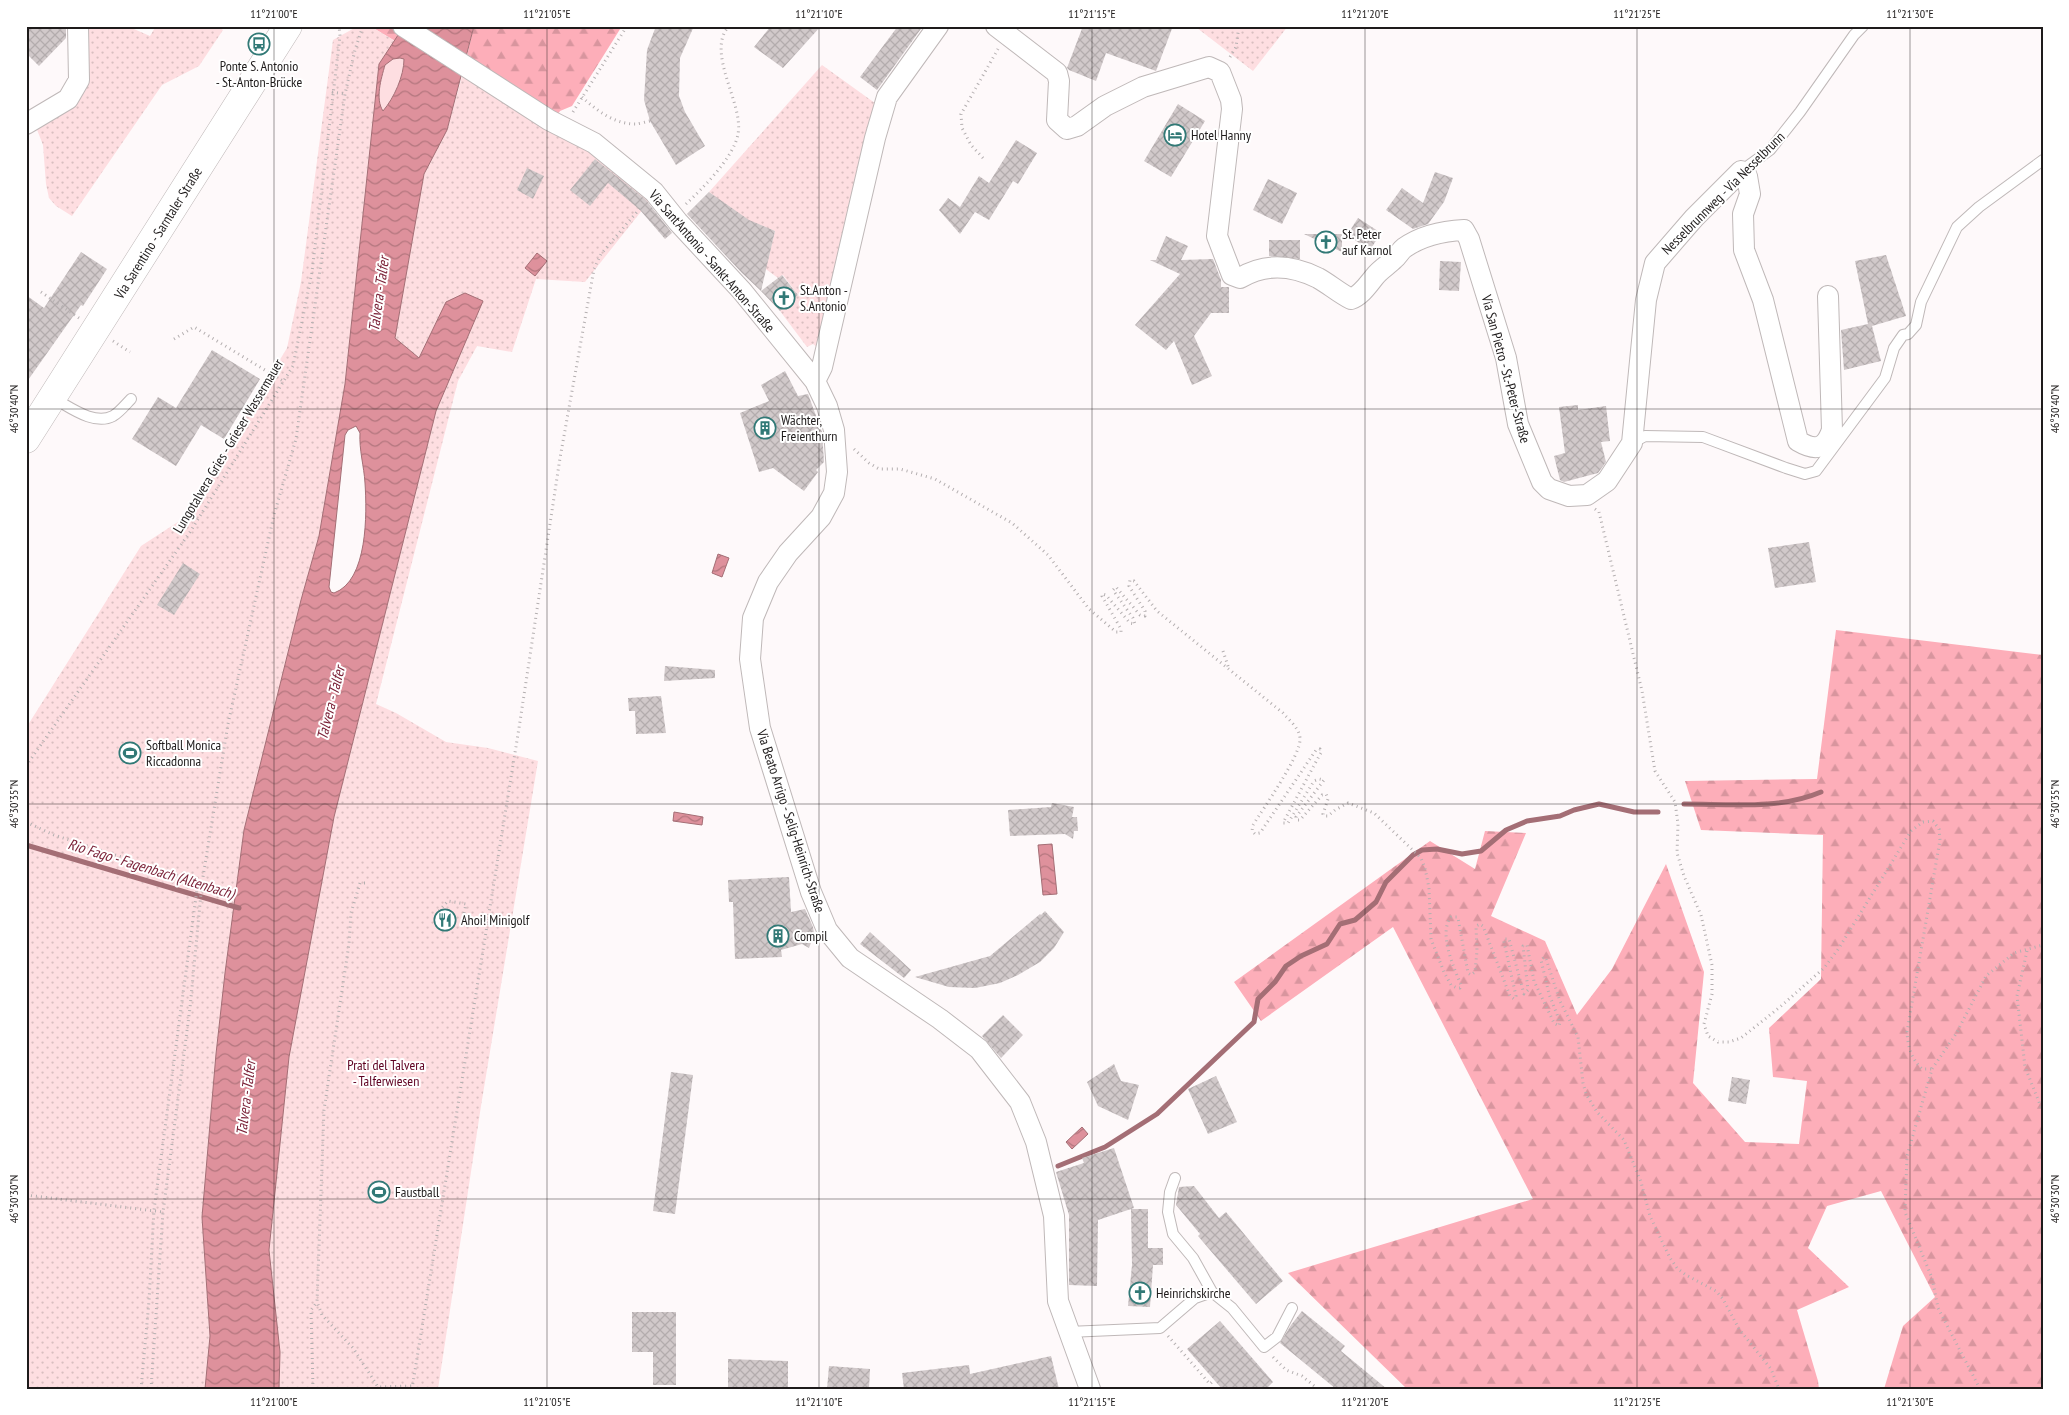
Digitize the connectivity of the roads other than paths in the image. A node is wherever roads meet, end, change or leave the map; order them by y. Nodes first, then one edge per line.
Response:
1 (78, 26) edge
2 (288, 26) edge
3 (403, 26) edge
4 (938, 26) edge
5 (954, 26) edge
6 (1863, 26) edge
7 (1002, 30) edge
8 (888, 95) junction
9 (26, 124) edge
10 (2043, 160) edge
11 (1741, 171) junction
12 (1828, 296) dead end
13 (815, 381) junction
14 (52, 398) junction
15 (132, 399) dead end
16 (26, 439) edge
17 (1832, 442) junction
18 (1632, 443) junction
19 (788, 553) joint
20 (1175, 1178) dead end
21 (1212, 1292) junction
22 (1292, 1308) dead end
23 (1068, 1332) junction
24 (1090, 1389) edge

1 - 9 street
2 - 14 main road, Via Sarentino - Sarntaler Straße
3 - 13 street, Via Sant'Antonio - Sankt-Anton-Straße
4 - 8 street
5 - 8 street
6 - 11 lane, Nesselbrunnweg - Via Nesselbrunn
7 - 18 street, Via San Pietro - St.-Peter-Straße
8 - 13 street
10 - 17 lane
11 - 17 street
11 - 18 street, Nesselbrunnweg - Via Nesselbrunn
12 - 17 street
13 - 19 street, Via Sant'Antonio - Sankt-Anton-Straße
14 - 15 lane
14 - 16 main road, Via Sarentino - Sarntaler Straße
17 - 18 lane
19 - 23 street, Via Beato Arrigo - Selig-Heinrich-Straße
20 - 21 lane
21 - 22 lane
21 - 23 lane
23 - 24 street, Via Beato Arrigo - Selig-Heinrich-Straße

